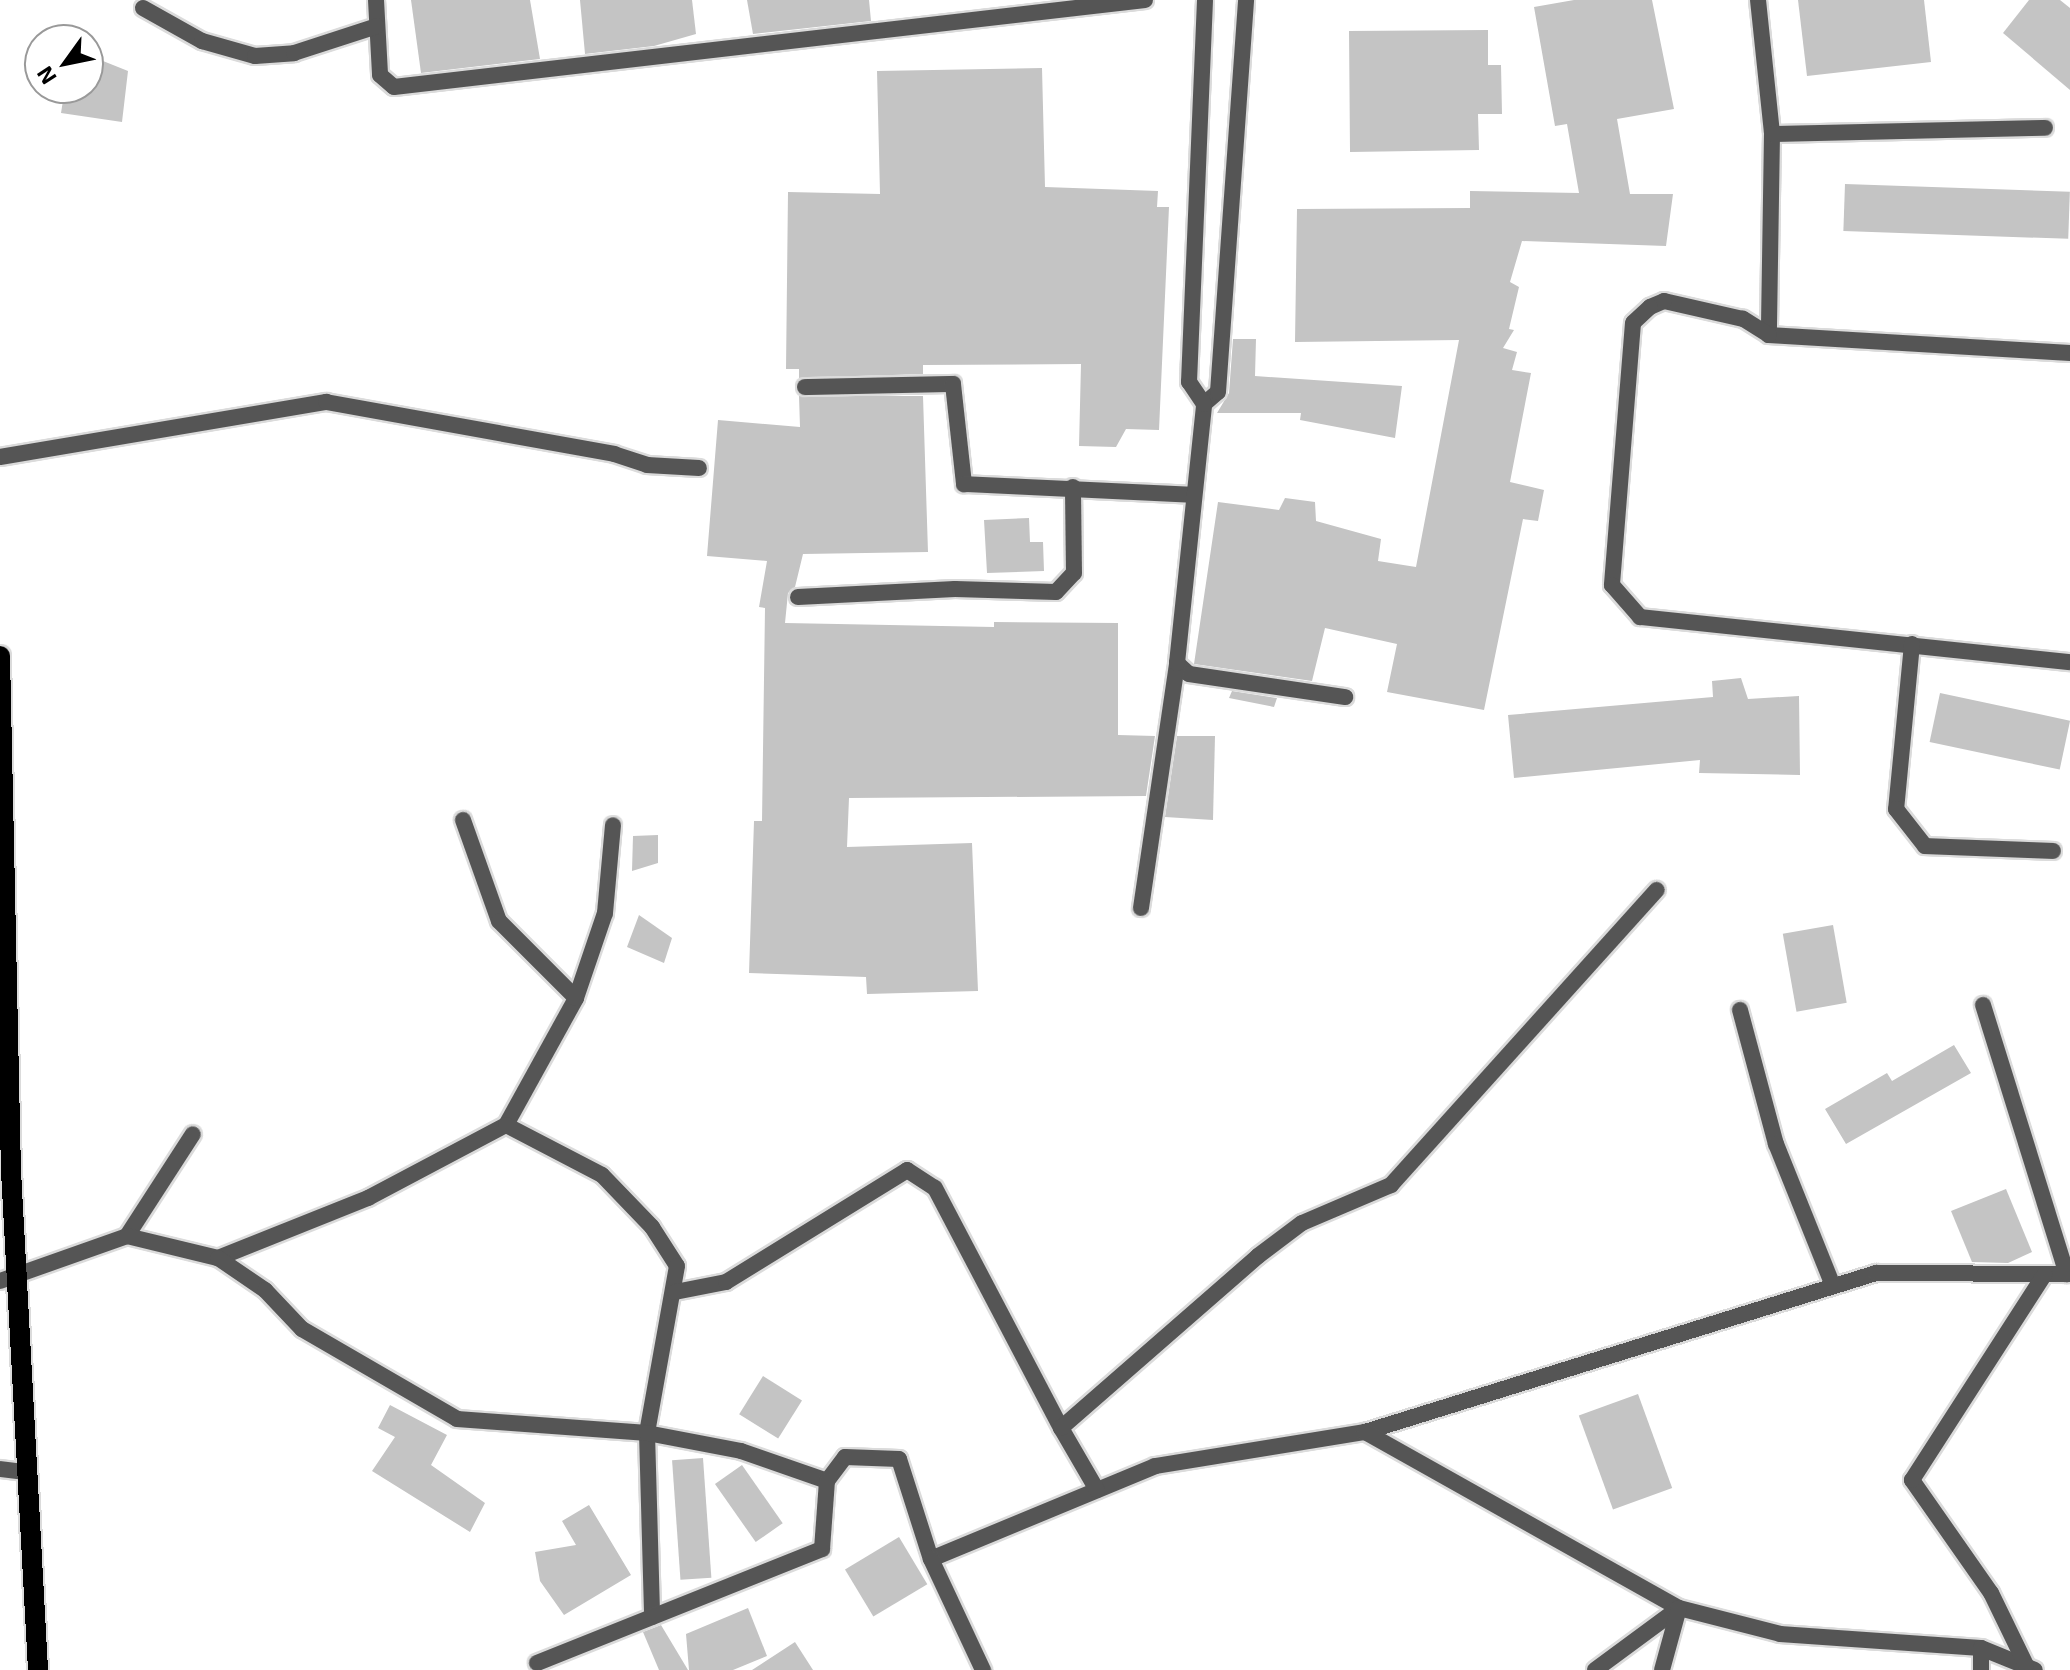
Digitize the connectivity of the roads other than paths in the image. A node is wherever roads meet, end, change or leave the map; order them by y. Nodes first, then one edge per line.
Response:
1 (376, 0) edge
2 (1145, 0) edge
3 (1205, 0) edge
4 (1246, 0) edge
5 (1758, 0) edge
6 (143, 8) dead end
7 (377, 26) junction
8 (2045, 128) dead end
9 (1772, 134) junction
10 (1769, 335) junction
11 (2070, 353) edge
12 (805, 387) dead end
13 (1204, 404) junction
14 (0, 457) edge
15 (699, 468) dead end
16 (1073, 487) junction
17 (1194, 495) junction
18 (798, 597) dead end
19 (1912, 644) junction
20 (0, 656) edge
21 (2070, 662) edge
22 (1177, 663) junction
23 (1345, 697) dead end
24 (1, 741) edge
25 (463, 820) dead end
26 (613, 825) dead end
27 (2053, 851) dead end
28 (1657, 890) dead end
29 (1141, 908) dead end
30 (576, 998) junction
31 (1983, 1005) dead end
32 (1740, 1010) dead end
33 (506, 1125) junction
34 (193, 1134) dead end
35 (127, 1236) junction
36 (218, 1258) junction
37 (2045, 1274) junction
38 (2068, 1274) edge
39 (8, 1279) edge
40 (1833, 1286) junction
41 (675, 1292) junction
42 (1061, 1428) junction
43 (1365, 1432) junction
44 (647, 1433) junction
45 (0, 1469) edge
46 (26, 1472) junction
47 (827, 1481) junction
48 (1097, 1490) junction
49 (931, 1559) junction
50 (1679, 1608) junction
51 (652, 1617) junction
52 (1981, 1648) junction
53 (537, 1663) dead end
54 (2030, 1667) edge
55 (38, 1670) edge
56 (983, 1670) edge
57 (1595, 1670) edge
58 (1662, 1670) edge
59 (1981, 1670) edge

1 - 7 street
2 - 7 street
3 - 13 street
4 - 13 street
5 - 9 street
6 - 7 street
8 - 9 street
9 - 10 street
10 - 11 street
10 - 19 street
12 - 16 street
13 - 17 street
14 - 15 street
16 - 17 street
16 - 18 street
17 - 22 street
19 - 21 street
19 - 27 street
20 - 24 main road
22 - 23 street
22 - 29 street
24 - 39 main road
25 - 30 street
26 - 30 street
28 - 42 street
30 - 33 street
31 - 38 street
32 - 40 street
33 - 36 street
33 - 41 street
34 - 35 street
35 - 36 street
35 - 39 street
36 - 44 street
37 - 38 street
37 - 40 street
37 - 54 street
39 - 46 main road
40 - 43 street
41 - 42 street
41 - 44 street
42 - 48 street
43 - 48 street
43 - 50 street
44 - 47 street
44 - 51 street
45 - 46 street
46 - 55 main road
47 - 49 street
47 - 51 street
48 - 49 street
49 - 56 street
50 - 52 street
50 - 57 street
50 - 58 street
51 - 53 street
52 - 54 street
52 - 59 street

